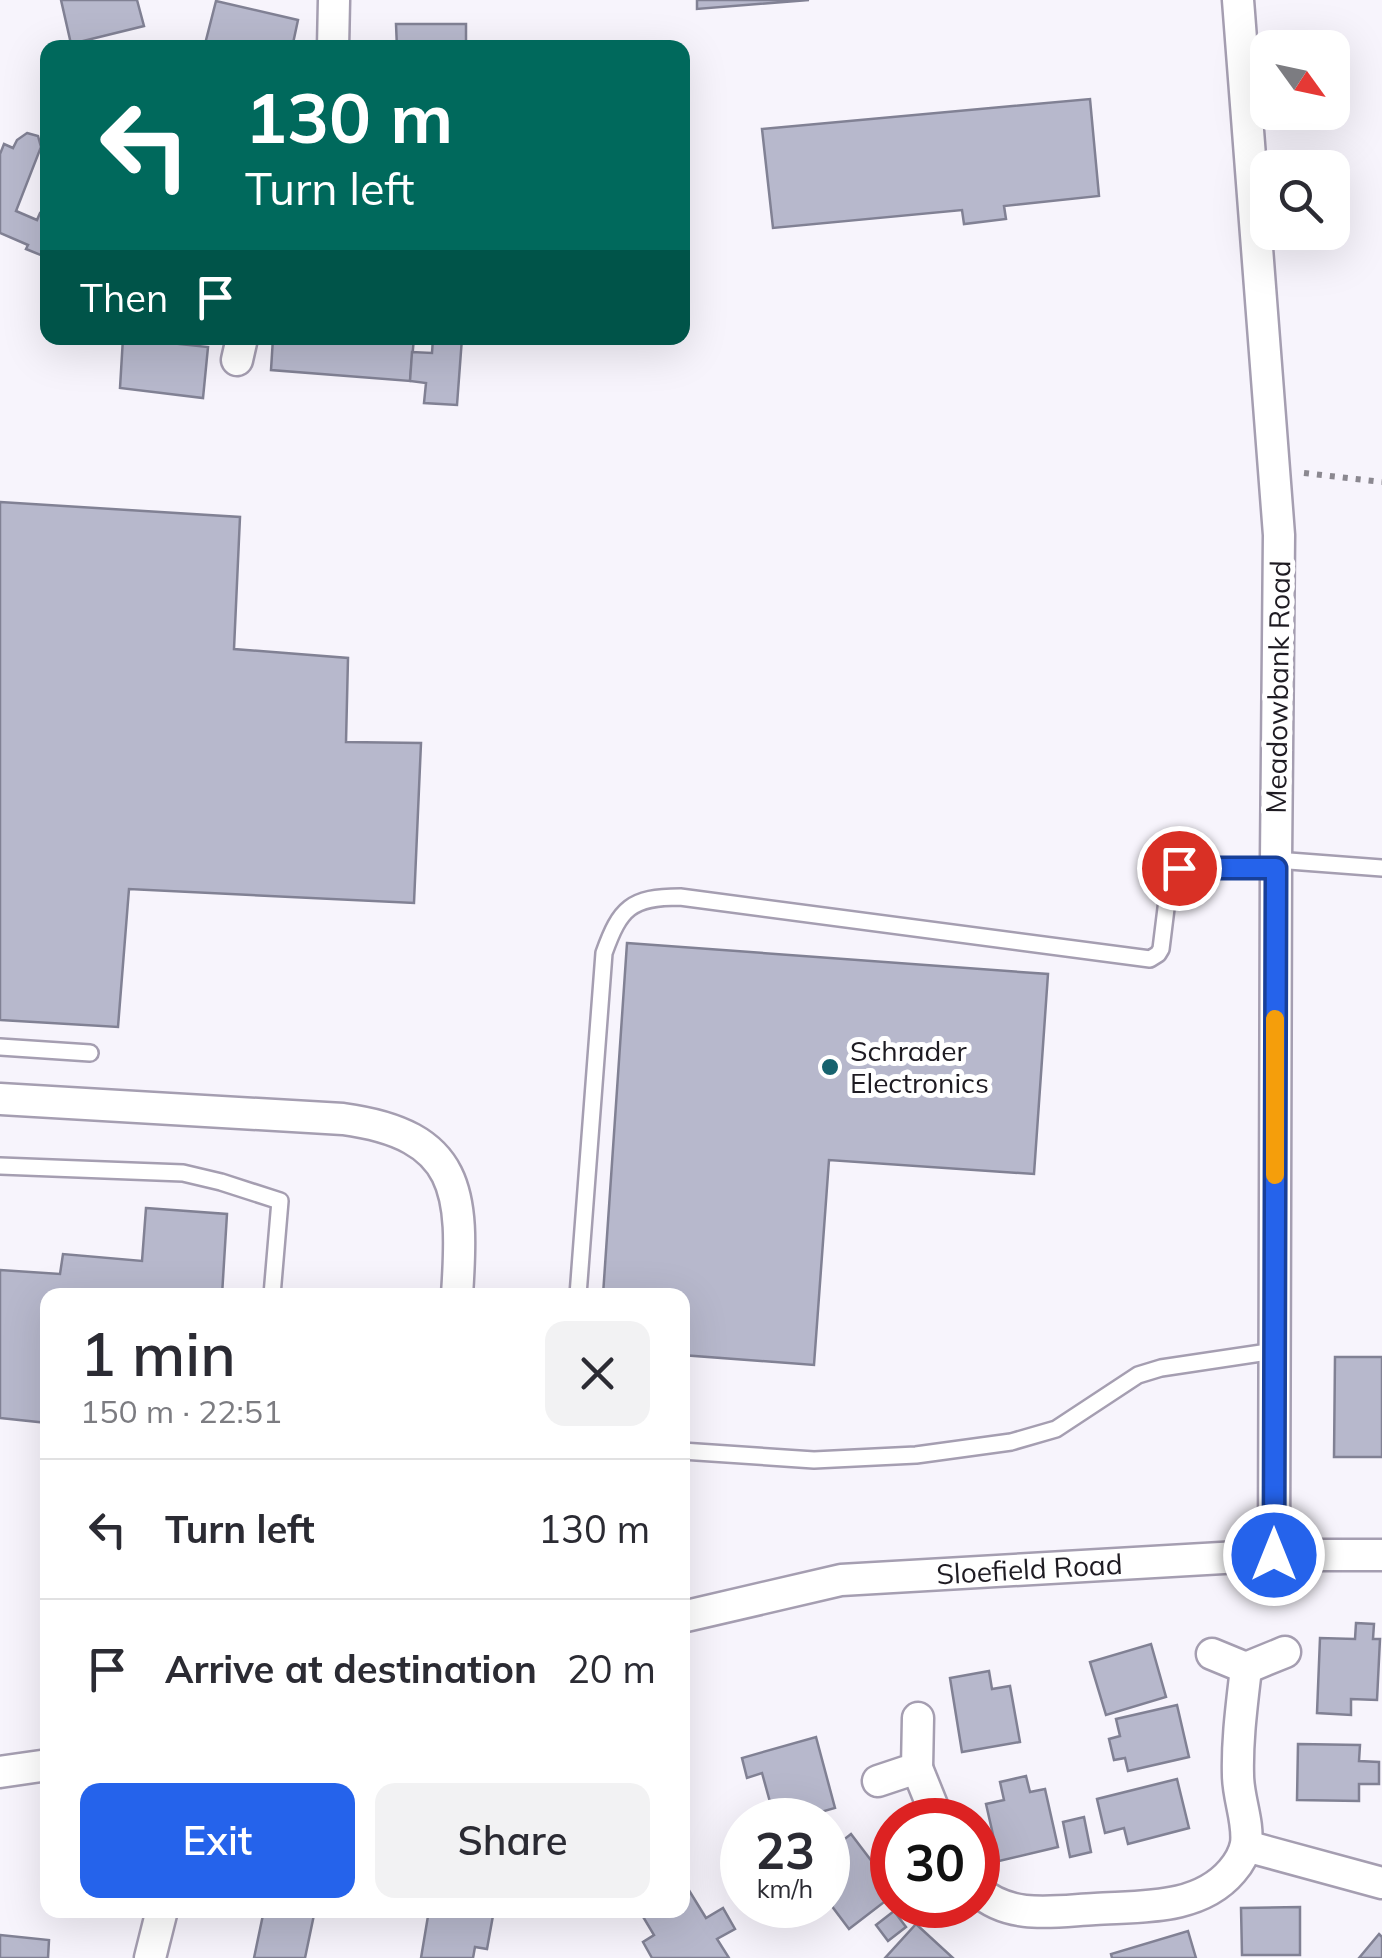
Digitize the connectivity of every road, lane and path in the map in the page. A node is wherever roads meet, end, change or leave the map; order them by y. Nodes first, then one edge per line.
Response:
1 (334, 0) edge
2 (1238, 0) edge
3 (333, 40) edge
4 (1274, 472) junction
5 (1382, 482) edge
6 (1276, 864) junction
7 (1382, 868) edge
8 (0, 1047) edge
9 (90, 1053) dead end
10 (0, 1099) edge
11 (0, 1166) edge
12 (273, 1288) edge
13 (458, 1288) edge
14 (579, 1288) edge
15 (1274, 1351) junction
16 (690, 1452) edge
17 (1382, 1554) edge
18 (1274, 1555) junction
19 (690, 1615) edge
20 (1286, 1652) dead end
21 (1212, 1654) dead end
22 (1246, 1668) junction
23 (918, 1718) dead end
24 (40, 1765) edge
25 (917, 1768) junction
26 (0, 1772) edge
27 (878, 1782) dead end
28 (929, 1798) edge
29 (1246, 1846) junction
30 (1382, 1883) edge
31 (1000, 1905) edge
32 (160, 1918) edge
33 (150, 1958) edge

1 - 3 street
2 - 4 street, Meadowbank Road
4 - 5 path
4 - 6 street, Meadowbank Road
6 - 7 lane
6 - 14 lane
6 - 15 street, Meadowbank Road
8 - 9 lane
10 - 13 street
11 - 12 lane
15 - 16 lane
15 - 18 street, Meadowbank Road
17 - 18 street, Sloefield Road
18 - 19 street, Sloefield Road
20 - 22 street
21 - 22 street
22 - 29 street
23 - 25 street
24 - 26 street
25 - 27 street
25 - 28 street
29 - 30 street
29 - 31 street
32 - 33 street

